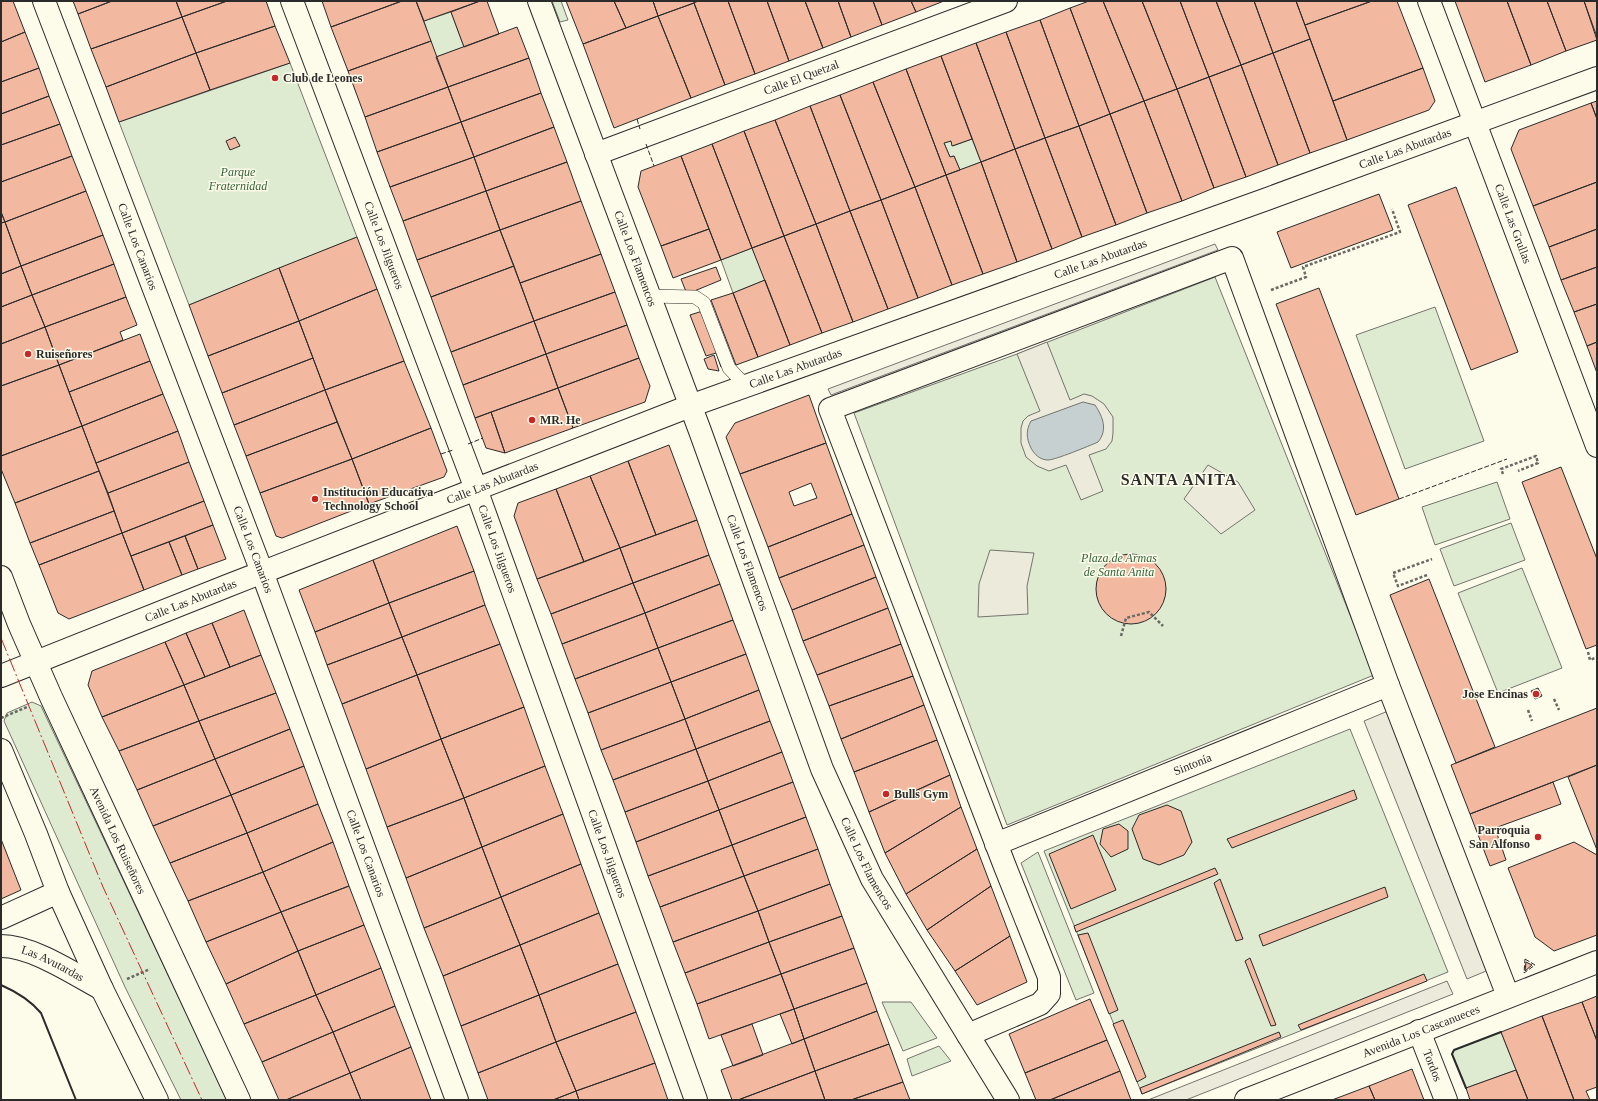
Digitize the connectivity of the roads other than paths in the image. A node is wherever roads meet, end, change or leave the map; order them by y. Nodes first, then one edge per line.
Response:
1 (44, 1) edge
2 (292, 1) edge
3 (539, 1) edge
4 (1006, 1) edge
5 (1429, 1) edge
6 (1597, 78) edge
7 (1475, 123) junction
8 (596, 154) junction
9 (649, 296) junction
10 (746, 386) junction
11 (690, 406) junction
12 (1597, 446) edge
13 (476, 489) junction
14 (262, 572) junction
15 (1, 577) edge
16 (36, 662) junction
17 (1, 676) edge
18 (1388, 685) junction
19 (1, 750) edge
20 (996, 844) junction
21 (58, 892) junction
22 (1, 918) edge
23 (1, 946) edge
24 (1597, 962) edge
25 (102, 989) junction
26 (1508, 996) junction
27 (1419, 1031) junction
28 (968, 1035) junction
29 (157, 1100) edge
30 (239, 1100) edge
31 (457, 1100) edge
32 (696, 1100) edge
33 (1008, 1100) edge
34 (1246, 1100) edge
35 (1446, 1100) edge

1 - 14 street, Calle Los Canarios
2 - 13 street, Calle Los Jilgueros
3 - 8 street, Calle Los Flamencos
4 - 8 street, Calle El Quetzal
5 - 7 street, Calle Las Grullas
6 - 7 street, Calle Las Abutardas
7 - 10 street, Calle Las Abutardas
7 - 12 street, Calle Las Grullas
8 - 9 street, Calle Los Flamencos
9 - 10 lane
9 - 11 street, Calle Los Flamencos
10 - 11 street, Calle Las Abutardas
11 - 13 street, Calle Las Abutardas
11 - 28 street, Calle Los Flamencos
13 - 14 street, Calle Las Abutardas
13 - 32 street, Calle Los Jilgueros
14 - 16 street, Calle Las Abutardas
14 - 31 street, Calle Los Canarios
15 - 16 street, Avenida Los Ruiseñores
16 - 17 street, Calle Las Abutardas
16 - 30 street, Avenida Los Ruiseñores
18 - 20 street, Sintonía
18 - 20 street
18 - 26 street
19 - 21 street
20 - 28 street
21 - 22 street
21 - 25 street
23 - 25 street, Las Avutardas
24 - 26 street, Avenida Los Cascanueces
25 - 29 street
26 - 27 street, Avenida Los Cascanueces
27 - 34 street, Avenida Los Cascanueces
27 - 35 street, Tordos
28 - 33 street, Calle Los Flamencos

